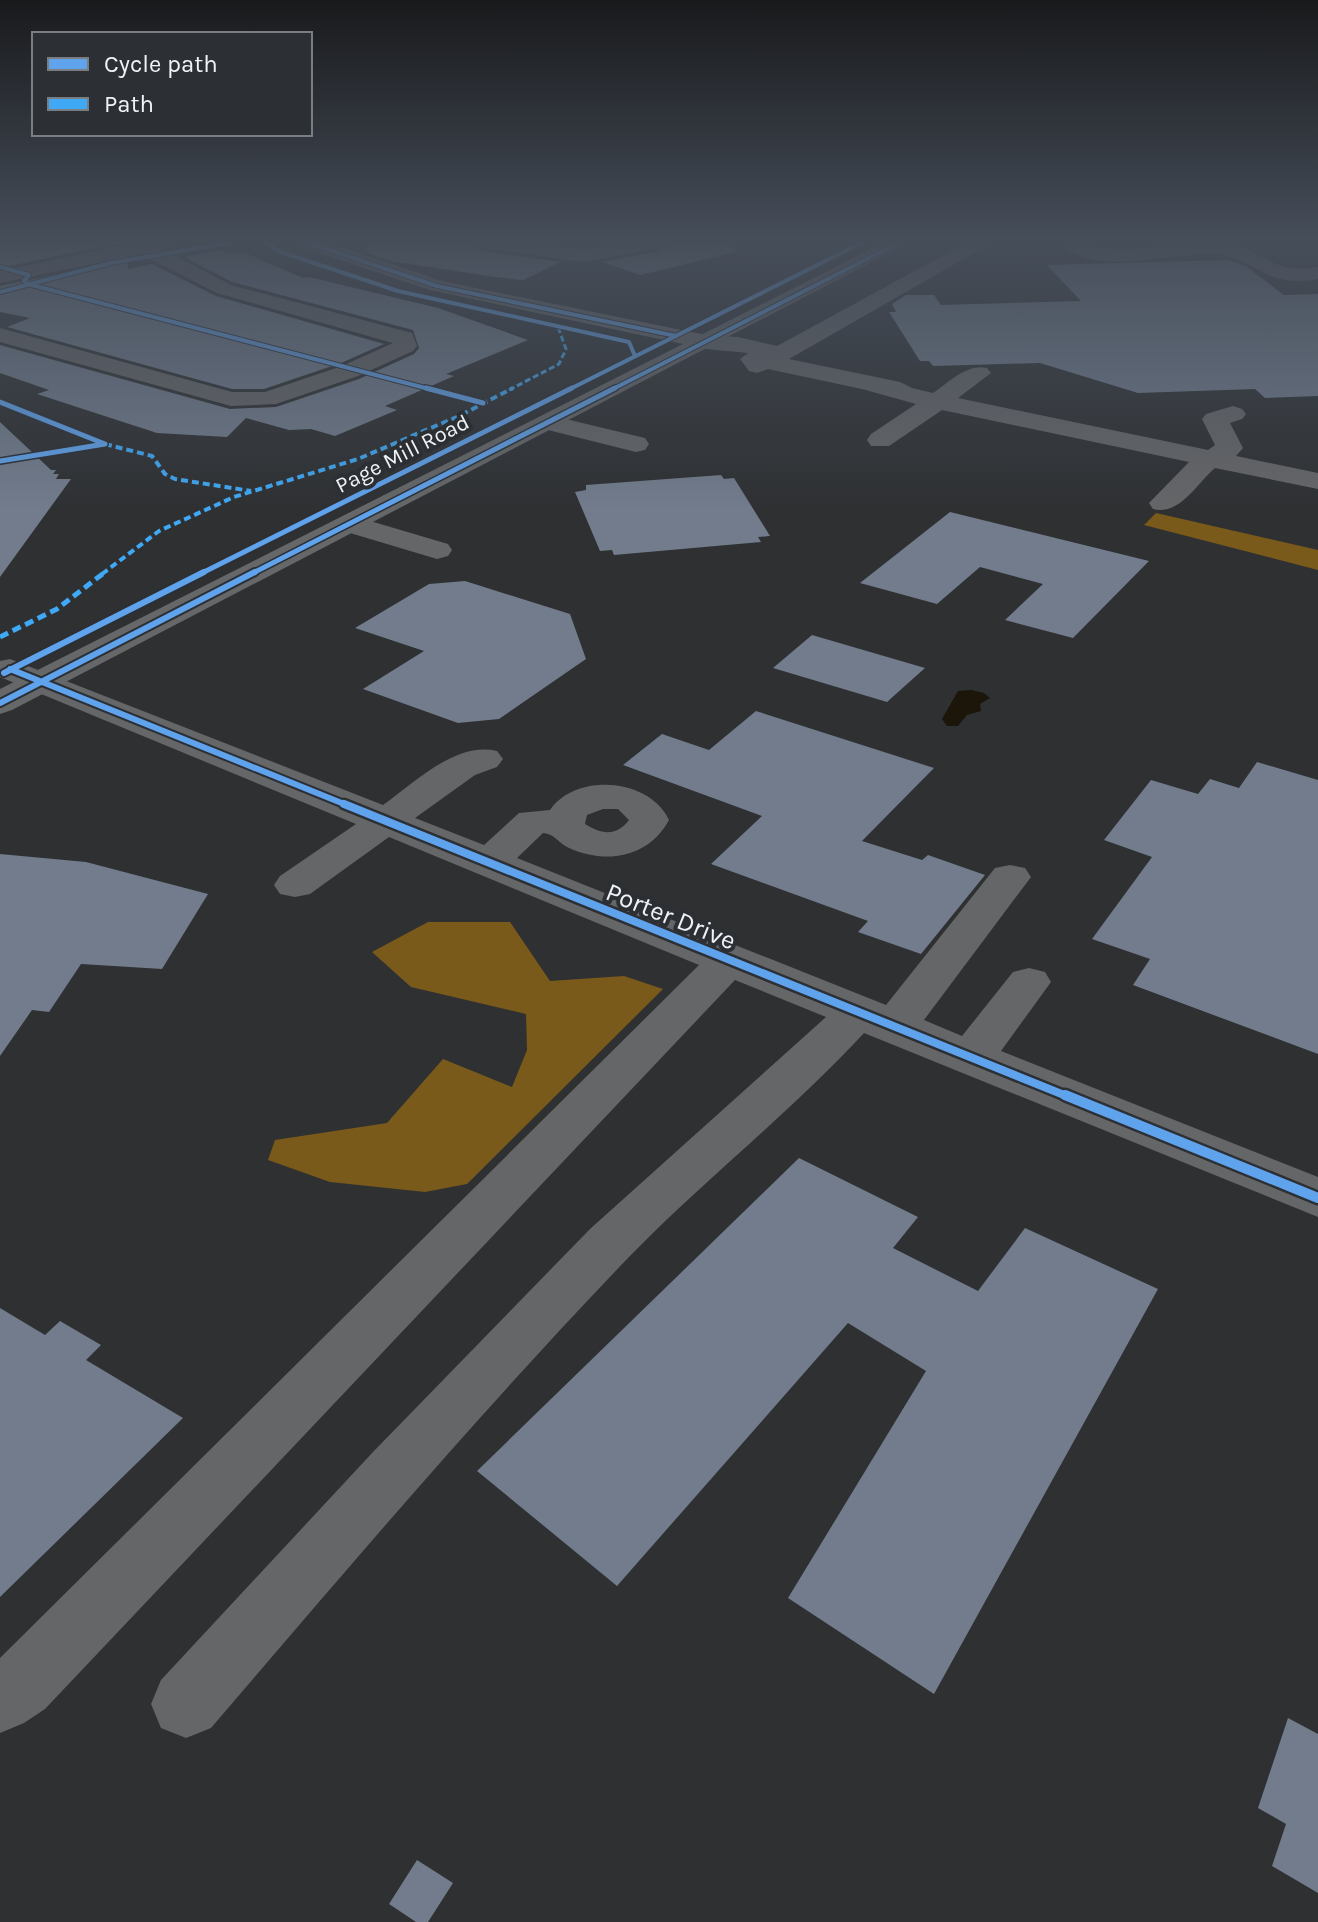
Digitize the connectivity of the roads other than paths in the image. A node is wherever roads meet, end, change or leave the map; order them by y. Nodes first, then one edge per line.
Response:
1 (381, 332) edge
2 (656, 332) edge
3 (704, 332) edge
4 (707, 332) edge
5 (829, 332) edge
6 (0, 335) edge
7 (691, 339) junction
8 (775, 358) junction
9 (979, 373) dead end
10 (740, 374) dead end
11 (869, 392) junction
12 (942, 400) junction
13 (1233, 414) dead end
14 (549, 423) junction
15 (880, 440) dead end
16 (636, 444) dead end
17 (1210, 458) junction
18 (1318, 481) edge
19 (1163, 503) dead end
20 (350, 524) junction
21 (437, 550) dead end
22 (17, 675) edge
23 (0, 703) edge
24 (484, 759) dead end
25 (386, 821) junction
26 (564, 823) dead end
27 (489, 863) junction
28 (1010, 877) dead end
29 (295, 885) dead end
30 (728, 961) junction
31 (1029, 982) dead end
32 (875, 1020) junction
33 (970, 1058) junction
34 (1318, 1198) edge
35 (0, 1699) edge
36 (186, 1704) dead end

1 - 6 street
2 - 7 street
3 - 7 main road, Page Mill Road
4 - 7 main road, Page Mill Road
5 - 8 street
7 - 8 street
7 - 14 main road, Page Mill Road
7 - 22 main road, Page Mill Road
8 - 10 street
8 - 11 street
9 - 12 street
11 - 12 street
11 - 12 street
12 - 15 street
12 - 17 street
13 - 17 street
14 - 16 street
14 - 20 main road, Page Mill Road
17 - 18 street
17 - 19 street
20 - 21 street
20 - 22 main road, Page Mill Road
22 - 23 main road, Page Mill Road
22 - 25 street, Porter Drive
24 - 25 street
25 - 27 street, Porter Drive
25 - 29 street
26 - 27 street
27 - 30 street, Porter Drive
28 - 32 street
30 - 32 street, Porter Drive
30 - 35 street
31 - 33 street
32 - 33 street, Porter Drive
32 - 36 street
33 - 34 street, Porter Drive

